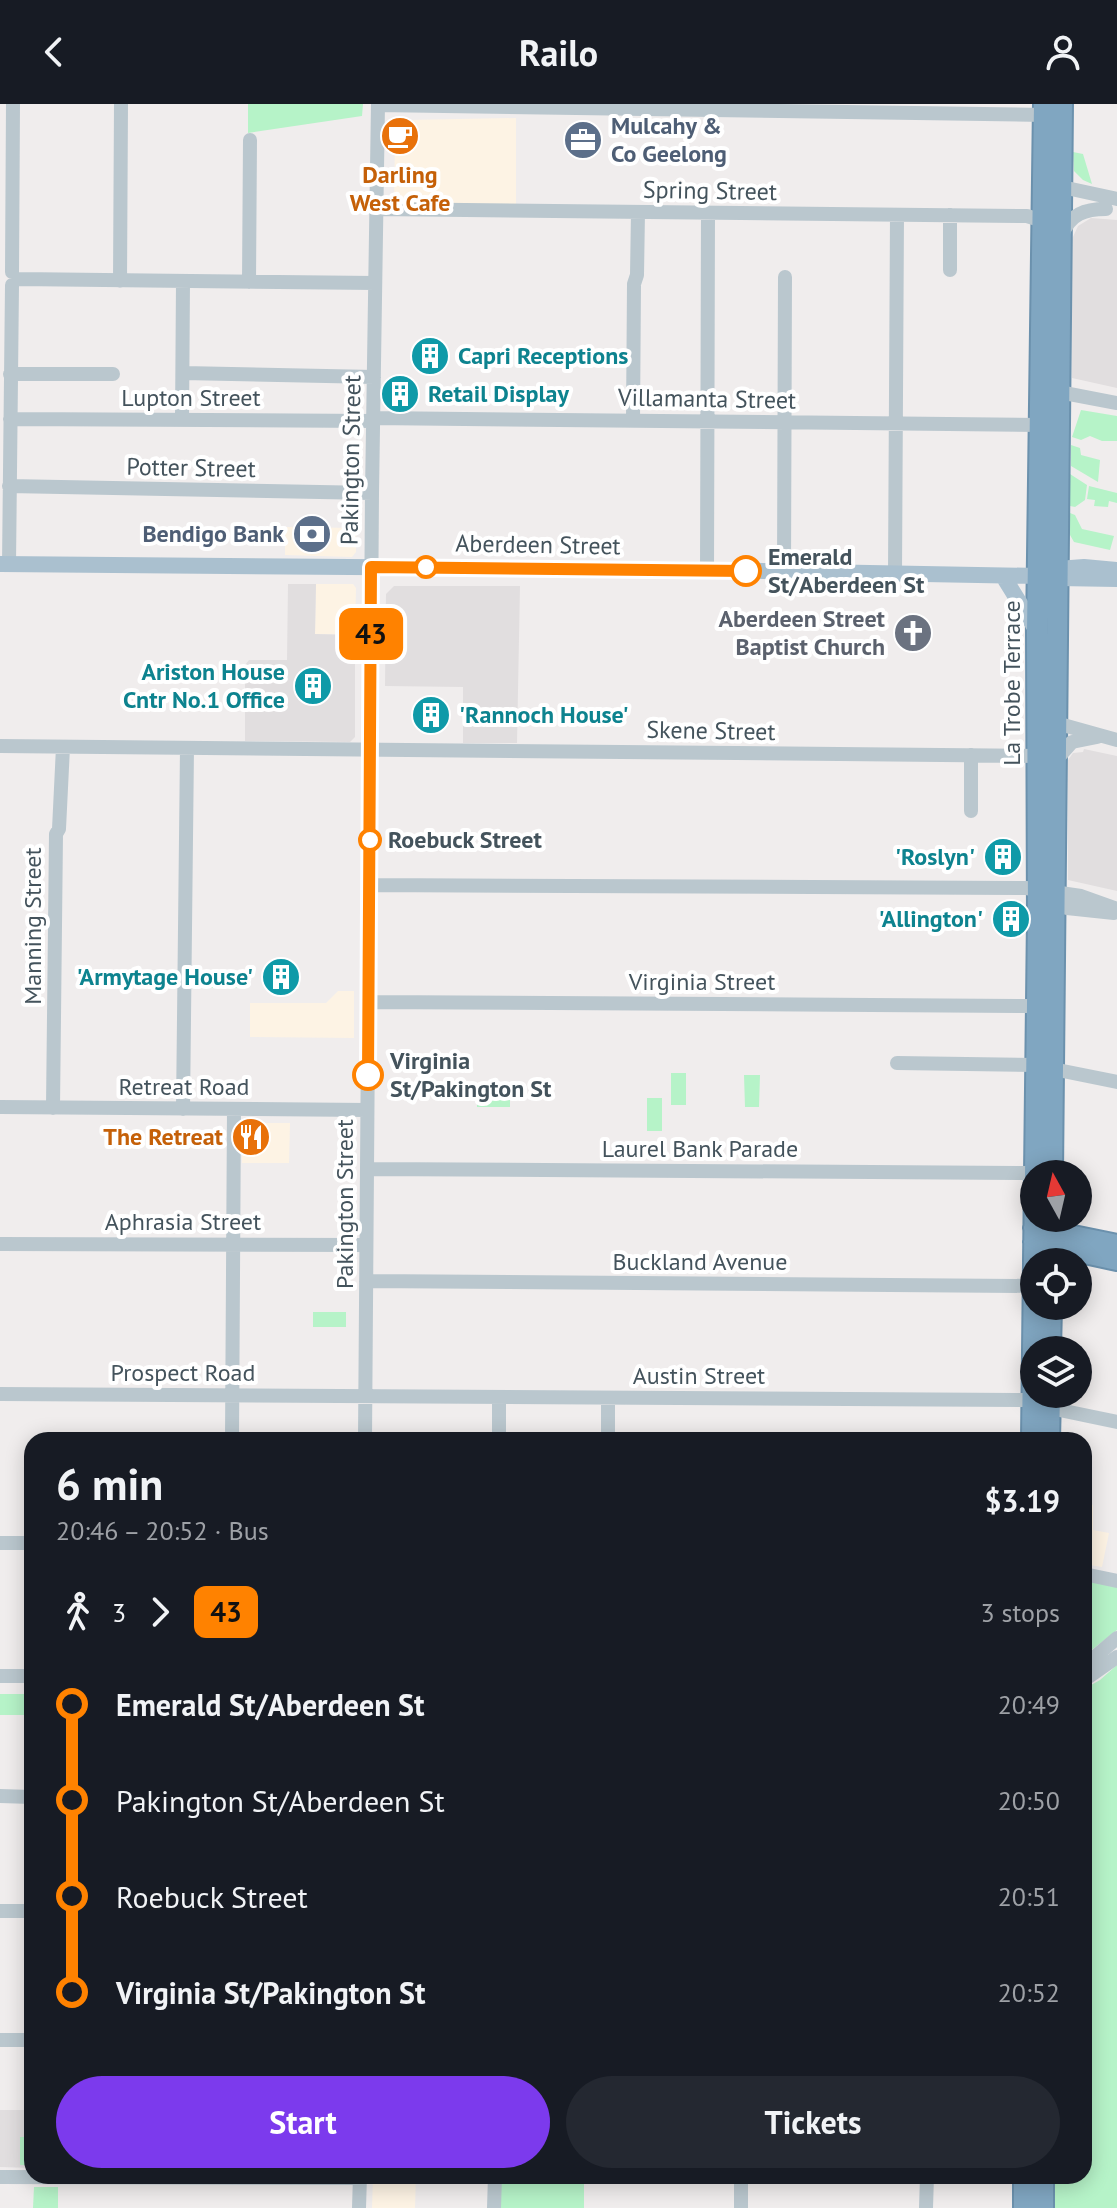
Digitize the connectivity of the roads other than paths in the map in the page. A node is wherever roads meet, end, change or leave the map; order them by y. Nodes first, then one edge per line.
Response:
1 (121, 104) edge
2 (378, 105) edge
3 (9, 108) edge
4 (1053, 110) edge
5 (250, 140) dead end
6 (1055, 193) junction
7 (1113, 206) edge
8 (376, 209) junction
9 (638, 212) junction
10 (708, 213) junction
11 (897, 215) junction
12 (950, 215) junction
13 (1043, 221) junction
14 (1061, 238) junction
15 (950, 270) dead end
16 (785, 277) dead end
17 (10, 279) edge
18 (120, 281) junction
19 (183, 282) junction
20 (249, 282) junction
21 (375, 283) junction
22 (183, 373) junction
23 (10, 374) junction
24 (113, 374) dead end
25 (374, 377) junction
26 (1059, 392) junction
27 (1117, 403) edge
28 (6, 409) edge
29 (182, 420) junction
30 (373, 420) junction
31 (633, 420) junction
32 (707, 421) junction
33 (784, 422) junction
34 (896, 424) junction
35 (1040, 425) junction
36 (9, 486) junction
37 (372, 493) junction
38 (1058, 542) junction
39 (5, 564) edge
40 (371, 567) junction
41 (1084, 567) junction
42 (707, 570) junction
43 (1117, 570) edge
44 (784, 572) junction
45 (895, 574) junction
46 (1044, 574) junction
47 (1003, 576) junction
48 (1117, 579) edge
49 (1037, 631) junction
50 (1056, 723) junction
51 (1101, 736) junction
52 (1117, 740) edge
53 (0, 746) edge
54 (63, 747) junction
55 (187, 748) junction
56 (371, 749) junction
57 (971, 755) junction
58 (1046, 758) junction
59 (971, 811) dead end
60 (369, 885) junction
61 (1049, 894) junction
62 (1117, 911) edge
63 (368, 1002) junction
64 (1035, 1006) junction
65 (897, 1063) dead end
66 (1044, 1067) junction
67 (1117, 1082) edge
68 (0, 1107) edge
69 (53, 1108) junction
70 (183, 1109) junction
71 (234, 1109) junction
72 (367, 1110) junction
73 (1043, 1160) edge
74 (367, 1169) junction
75 (1020, 1173) edge
76 (0, 1244) edge
77 (1043, 1244) edge
78 (233, 1245) junction
79 (366, 1245) junction
80 (1117, 1245) edge
81 (1117, 1260) edge
82 (366, 1281) junction
83 (1020, 1286) edge
84 (0, 1394) edge
85 (232, 1395) junction
86 (365, 1397) junction
87 (499, 1398) junction
88 (608, 1398) junction
89 (1020, 1400) edge
90 (1042, 1408) edge
91 (1045, 1408) edge
92 (1071, 1408) edge
93 (1117, 1422) edge
94 (232, 1432) edge
95 (365, 1432) edge
96 (499, 1432) edge
97 (608, 1432) edge
98 (1034, 1432) edge
99 (1048, 1432) edge
100 (0, 1543) edge
101 (24, 1543) edge
102 (1092, 1576) edge
103 (1117, 1581) edge
104 (1117, 1638) edge
105 (1117, 1657) edge
106 (1092, 1658) edge
107 (1092, 1674) edge
108 (0, 1676) edge
109 (24, 1676) edge
110 (0, 1796) edge
111 (24, 1797) edge
112 (0, 1911) edge
113 (24, 1911) edge
114 (0, 2040) edge
115 (24, 2040) edge
116 (0, 2177) edge
117 (24, 2177) edge
118 (360, 2184) edge
119 (495, 2184) edge
120 (741, 2184) edge
121 (927, 2184) edge
122 (1024, 2184) edge
123 (1043, 2184) edge
124 (359, 2208) edge
125 (494, 2208) edge
126 (741, 2208) edge
127 (926, 2208) edge
128 (1024, 2208) edge
129 (1043, 2208) edge

1 - 18 street
2 - 4 street
2 - 8 street, Pakington Street
3 - 17 street
4 - 6 highway, La Trobe Terrace
5 - 20 street
6 - 7 street
6 - 13 highway, La Trobe Terrace
6 - 14 highway, La Trobe Terrace
7 - 14 street
8 - 9 street, Spring Street
8 - 21 street, Pakington Street
9 - 10 street, Spring Street
9 - 31 street
10 - 11 street, Spring Street
10 - 32 street
11 - 12 street, Spring Street
11 - 34 street
12 - 13 street, Spring Street
12 - 15 street
13 - 35 highway, La Trobe Terrace
14 - 26 highway, La Trobe Terrace
16 - 33 street
17 - 18 street
17 - 23 street
18 - 19 street
19 - 20 street
19 - 22 street
20 - 21 street
21 - 25 street, Pakington Street
22 - 25 street
22 - 29 street
23 - 24 street
23 - 28 street
25 - 30 street, Pakington Street
26 - 27 street
26 - 38 highway, La Trobe Terrace
28 - 29 street, Lupton Street
28 - 36 street
29 - 30 street, Lupton Street
30 - 31 street, Villamanta Street
30 - 37 street, Pakington Street
31 - 32 street, Villamanta Street
32 - 33 street, Villamanta Street
32 - 42 street
33 - 34 street, Villamanta Street
33 - 44 street
34 - 35 street, Villamanta Street
34 - 45 street
35 - 46 highway, La Trobe Terrace
36 - 37 street, Potter Street
36 - 39 street
37 - 40 street, Pakington Street
38 - 41 main road
38 - 46 highway, La Trobe Terrace
39 - 40 main road, Aberdeen Street
40 - 42 main road, Aberdeen Street
40 - 56 street, Pakington Street
41 - 43 main road
41 - 46 main road
42 - 44 main road, Aberdeen Street
44 - 45 main road, Aberdeen Street
45 - 47 main road, Aberdeen Street
46 - 47 main road, Aberdeen Street
46 - 48 main road
46 - 49 highway, La Trobe Terrace
46 - 50 highway, La Trobe Terrace
47 - 49 main road
49 - 58 highway, La Trobe Terrace
50 - 51 street
50 - 58 highway, La Trobe Terrace
51 - 52 street
51 - 58 street
53 - 54 street, Skene Street
54 - 55 street, Skene Street
54 - 69 street, Manning Street
55 - 56 street, Skene Street
55 - 70 street
56 - 57 street, Skene Street
56 - 60 street, Pakington Street
57 - 58 street, Skene Street
57 - 59 street
58 - 61 highway, La Trobe Terrace
60 - 61 street
60 - 63 street, Pakington Street
61 - 62 street
61 - 64 highway, La Trobe Terrace
61 - 66 highway, La Trobe Terrace
63 - 64 street, Virginia Street
63 - 72 street, Pakington Street
64 - 66 highway, La Trobe Terrace
65 - 66 street
66 - 67 street
66 - 73 highway, La Trobe Terrace
68 - 69 street, Retreat Road
69 - 70 street, Retreat Road
70 - 71 street, Retreat Road
71 - 72 street, Retreat Road
71 - 78 street
72 - 74 street, Pakington Street
74 - 75 street, Laurel Bank Parade
74 - 79 street, Pakington Street
76 - 78 street, Aphrasia Street
77 - 80 highway
77 - 81 highway
78 - 79 street, Aphrasia Street
78 - 85 street
79 - 82 street, Pakington Street
82 - 83 street, Buckland Avenue
82 - 86 street, Pakington Street
84 - 85 street, Prospect Road
85 - 86 street, Prospect Road
85 - 94 street
86 - 87 street, Austin Street
86 - 95 street, Pakington Street
87 - 88 street, Austin Street
87 - 96 street
88 - 89 street, Austin Street
88 - 97 street
90 - 98 highway, La Trobe Terrace
91 - 99 highway, La Trobe Terrace
92 - 93 street, Austin Street
100 - 101 street
102 - 103 street
104 - 106 street
105 - 107 street
108 - 109 street
110 - 111 street
112 - 113 street
114 - 115 street
116 - 117 street
118 - 124 street
119 - 125 street
120 - 126 street
121 - 127 street
122 - 128 highway
123 - 129 highway

